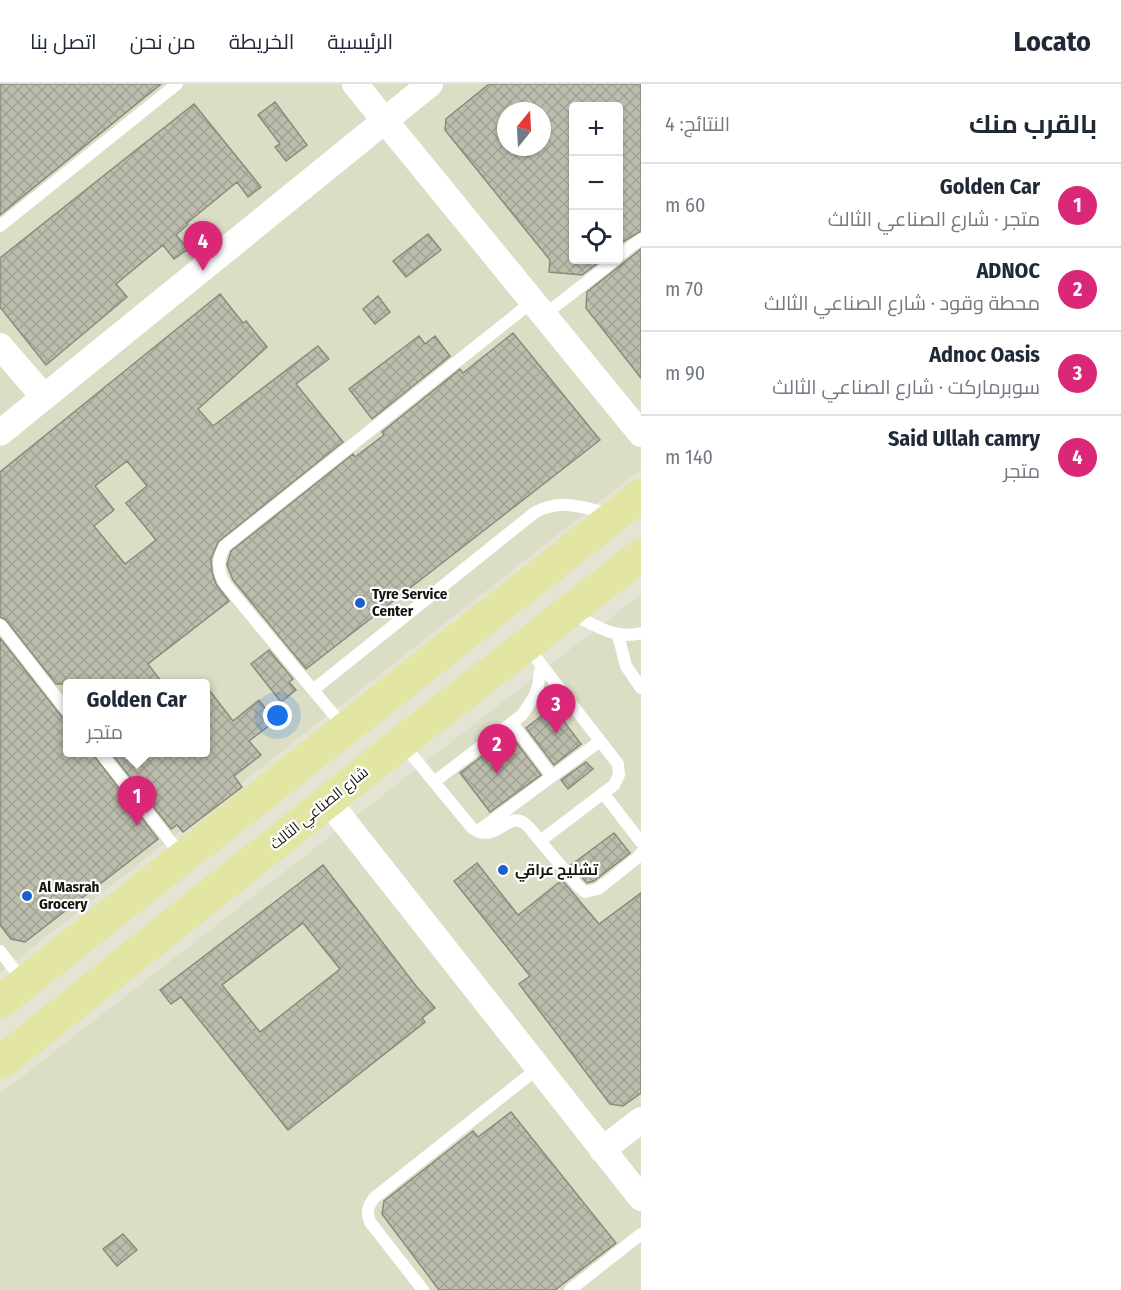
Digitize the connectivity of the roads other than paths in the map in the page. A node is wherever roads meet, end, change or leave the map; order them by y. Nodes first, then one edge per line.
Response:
1 (177, 84) edge
2 (355, 84) edge
3 (430, 84) edge
4 (384, 119) junction
5 (0, 226) edge
6 (641, 239) edge
7 (623, 252) edge
8 (609, 264) edge
9 (538, 308) junction
10 (0, 346) edge
11 (44, 397) junction
12 (0, 433) edge
13 (641, 434) edge
14 (641, 495) edge
15 (615, 515) junction
16 (641, 555) edge
17 (569, 612) junction
18 (0, 625) edge
19 (641, 633) edge
20 (618, 635) junction
21 (533, 655) junction
22 (641, 688) edge
23 (313, 690) junction
24 (63, 706) edge
25 (512, 723) junction
26 (345, 728) junction
27 (600, 741) junction
28 (401, 742) junction
29 (103, 757) edge
30 (552, 776) junction
31 (434, 782) junction
32 (603, 794) junction
33 (328, 801) junction
34 (478, 831) junction
35 (540, 841) junction
36 (641, 842) edge
37 (641, 853) edge
38 (183, 857) junction
39 (0, 951) edge
40 (13, 993) edge
41 (0, 1063) edge
42 (537, 1069) junction
43 (641, 1120) edge
44 (602, 1150) junction
45 (641, 1198) edge
46 (641, 1234) edge
47 (423, 1290) edge
48 (570, 1290) edge

1 - 5 lane
2 - 4 street
3 - 4 street
4 - 9 street
4 - 11 street
6 - 7 lane
8 - 9 lane
9 - 13 street
9 - 23 lane
10 - 11 street
11 - 12 street
14 - 15 main road
15 - 23 lane
15 - 26 main road
16 - 17 main road, شارع الصناعي الثالث
17 - 20 lane
17 - 21 main road, شارع الصناعي الثالث
18 - 24 lane
19 - 20 lane
20 - 22 lane
21 - 25 lane
21 - 27 lane
21 - 28 main road, شارع الصناعي الثالث
23 - 26 lane
25 - 30 lane
25 - 31 lane
26 - 38 main road
27 - 30 lane
27 - 32 lane
28 - 31 lane
28 - 33 main road, شارع الصناعي الثالث
29 - 38 lane
30 - 34 lane
31 - 34 lane
32 - 35 lane
32 - 36 lane
33 - 41 main road, شارع الصناعي الثالث
33 - 42 street
34 - 35 lane
35 - 37 lane
38 - 40 main road
39 - 40 lane
42 - 44 street
42 - 47 lane
43 - 44 street
44 - 45 street
46 - 48 lane

